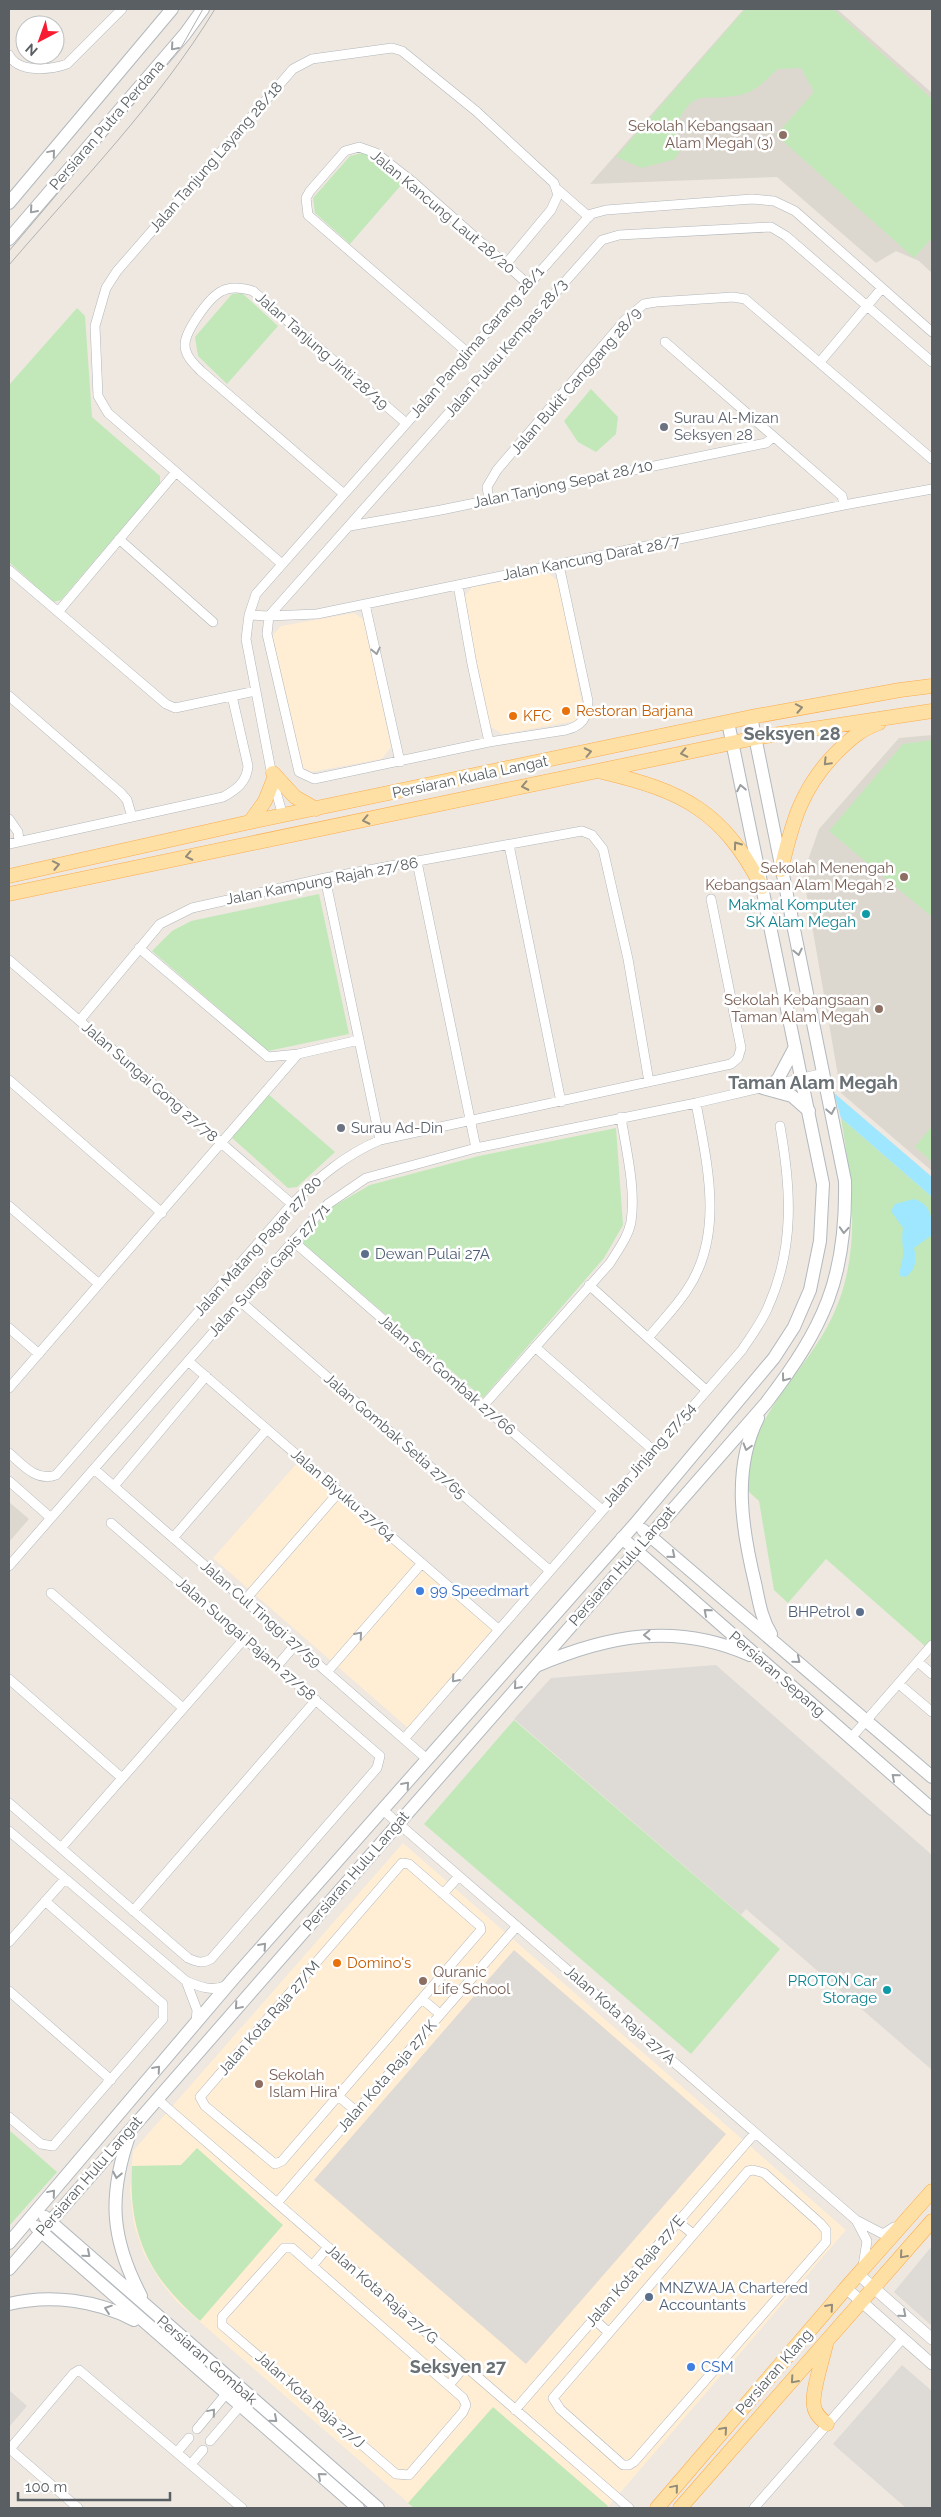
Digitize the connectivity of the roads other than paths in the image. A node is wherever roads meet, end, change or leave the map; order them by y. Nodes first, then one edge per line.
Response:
1 (122, 9) edge
2 (172, 9) edge
3 (203, 9) edge
4 (9, 55) edge
5 (557, 189) junction
6 (9, 204) edge
7 (589, 217) junction
8 (9, 239) edge
9 (506, 264) junction
10 (529, 284) junction
11 (882, 288) junction
12 (867, 306) junction
13 (932, 332) edge
14 (665, 342) dead end
15 (468, 353) junction
16 (820, 362) junction
17 (932, 362) edge
18 (406, 423) junction
19 (773, 436) junction
20 (932, 459) edge
21 (176, 472) junction
22 (932, 489) edge
23 (344, 494) junction
24 (489, 499) junction
25 (844, 505) junction
26 (350, 526) junction
27 (119, 540) junction
28 (282, 564) junction
29 (559, 565) junction
30 (9, 570) edge
31 (458, 585) junction
32 (365, 604) junction
33 (58, 612) junction
34 (249, 615) junction
35 (269, 616) junction
36 (214, 622) dead end
37 (932, 686) edge
38 (256, 691) junction
39 (9, 696) edge
40 (232, 696) junction
41 (932, 711) edge
42 (896, 716) junction
43 (751, 717) junction
44 (728, 722) junction
45 (755, 738) junction
46 (489, 742) junction
47 (732, 743) junction
48 (400, 762) junction
49 (597, 771) junction
50 (273, 777) junction
51 (316, 809) junction
52 (283, 816) junction
53 (132, 817) junction
54 (9, 819) edge
55 (250, 822) junction
56 (343, 825) junction
57 (19, 841) junction
58 (9, 844) edge
59 (510, 845) junction
60 (221, 849) junction
61 (417, 862) junction
62 (781, 870) junction
63 (9, 876) edge
64 (325, 878) junction
65 (762, 887) junction
66 (9, 894) edge
67 (710, 899) dead end
68 (139, 948) junction
69 (9, 960) edge
70 (80, 1020) junction
71 (359, 1040) junction
72 (795, 1047) junction
73 (298, 1054) junction
74 (824, 1073) junction
75 (803, 1079) junction
76 (9, 1080) edge
77 (649, 1082) junction
78 (766, 1087) junction
79 (561, 1102) junction
80 (696, 1102) junction
81 (809, 1111) junction
82 (622, 1117) junction
83 (472, 1120) junction
84 (780, 1126) dead end
85 (380, 1140) junction
86 (221, 1145) junction
87 (476, 1148) junction
88 (292, 1204) junction
89 (9, 1206) edge
90 (162, 1212) junction
91 (293, 1240) junction
92 (99, 1284) junction
93 (589, 1285) junction
94 (240, 1301) junction
95 (9, 1328) edge
96 (648, 1338) junction
97 (535, 1348) junction
98 (39, 1354) junction
99 (188, 1361) junction
100 (206, 1376) junction
101 (9, 1388) edge
102 (706, 1390) junction
103 (766, 1403) junction
104 (483, 1406) junction
105 (267, 1430) junction
106 (652, 1450) junction
107 (9, 1452) edge
108 (94, 1469) junction
109 (9, 1481) edge
110 (114, 1486) junction
111 (339, 1492) junction
112 (601, 1509) junction
113 (51, 1518) junction
114 (111, 1523) dead end
115 (635, 1524) junction
116 (648, 1535) junction
117 (173, 1538) junction
118 (622, 1538) junction
119 (636, 1550) junction
120 (422, 1563) junction
121 (9, 1566) edge
122 (549, 1570) junction
123 (51, 1593) dead end
124 (245, 1600) junction
125 (498, 1629) junction
126 (245, 1638) junction
127 (778, 1644) junction
128 (296, 1645) junction
129 (932, 1645) edge
130 (762, 1660) junction
131 (918, 1662) junction
132 (277, 1666) junction
133 (532, 1668) junction
134 (327, 1672) junction
135 (932, 1674) edge
136 (9, 1679) edge
137 (899, 1684) junction
138 (316, 1700) junction
139 (183, 1708) junction
140 (932, 1712) edge
141 (867, 1719) junction
142 (851, 1738) junction
143 (404, 1739) junction
144 (428, 1760) junction
145 (932, 1777) edge
146 (122, 1778) junction
147 (9, 1803) edge
148 (932, 1809) edge
149 (384, 1811) junction
150 (398, 1822) junction
151 (9, 1831) edge
152 (61, 1848) junction
153 (460, 1876) junction
154 (65, 1878) junction
155 (443, 1894) junction
156 (45, 1901) junction
157 (133, 1911) junction
158 (517, 1926) junction
159 (9, 1942) edge
160 (233, 1979) junction
161 (186, 1981) junction
162 (9, 1991) edge
163 (422, 1999) junction
164 (440, 2014) junction
165 (196, 2024) junction
166 (110, 2080) junction
167 (338, 2096) junction
168 (157, 2099) junction
169 (356, 2111) junction
170 (9, 2117) edge
171 (131, 2128) junction
172 (756, 2133) junction
173 (932, 2192) edge
174 (277, 2203) junction
175 (912, 2214) junction
176 (33, 2216) junction
177 (856, 2220) junction
178 (932, 2221) edge
179 (678, 2222) junction
180 (46, 2226) junction
181 (693, 2234) junction
182 (9, 2243) edge
183 (328, 2247) junction
184 (312, 2266) junction
185 (9, 2269) edge
186 (860, 2272) junction
187 (846, 2288) junction
188 (874, 2288) junction
189 (862, 2302) junction
190 (9, 2304) edge
191 (145, 2304) junction
192 (594, 2319) junction
193 (152, 2330) junction
194 (608, 2332) junction
195 (903, 2338) junction
196 (932, 2339) edge
197 (826, 2343) junction
198 (932, 2364) edge
199 (465, 2366) junction
200 (449, 2385) junction
201 (226, 2394) junction
202 (240, 2406) junction
203 (515, 2410) junction
204 (827, 2424) junction
205 (197, 2429) dead end
206 (189, 2438) dead end
207 (210, 2441) dead end
208 (9, 2449) edge
209 (202, 2450) dead end
210 (177, 2452) junction
211 (191, 2464) junction
212 (78, 2508) edge
213 (242, 2508) edge
214 (358, 2508) edge
215 (378, 2508) edge
216 (629, 2508) edge
217 (657, 2508) edge
218 (680, 2508) edge
219 (754, 2508) edge

1 - 4 street
6 -> 2 main road, Persiaran Putra Perdana
3 -> 8 main road, Persiaran Putra Perdana
5 - 7 street, Jalan Tanjung Layang 28/18
5 - 9 street
5 - 21 street, Jalan Tanjung Layang 28/18
7 - 10 street, Jalan Panglima Garang 28/1
7 - 11 street
9 - 10 street, Jalan Kancung Laut 28/20
9 - 15 street, Jalan Kancung Laut 28/20
10 - 15 street, Jalan Panglima Garang 28/1
11 - 12 street
11 - 13 street
12 - 16 street
12 - 17 street, Jalan Pulau Kempas 28/3
12 - 26 street, Jalan Pulau Kempas 28/3
14 - 19 street
15 - 18 street, Jalan Panglima Garang 28/1
16 - 20 street, Jalan Bukit Canggang 28/9
16 - 24 street, Jalan Bukit Canggang 28/9
18 - 23 street, Jalan Panglima Garang 28/1
18 - 23 street, Jalan Tanjung Jinti 28/19
19 - 24 street, Jalan Tanjong Sepat 28/10
19 - 25 street
21 - 27 street
21 - 28 street, Jalan Tanjung Layang 28/18
22 - 25 street, Jalan Kancung Darat 28/7
23 - 28 street, Jalan Panglima Garang 28/1
24 - 26 street, Jalan Tanjong Sepat 28/10
25 - 29 street, Jalan Kancung Darat 28/7
26 - 35 street, Jalan Pulau Kempas 28/3
27 - 33 street
27 - 36 street
28 - 34 street, Jalan Panglima Garang 28/1
29 - 31 street, Jalan Kancung Darat 28/7
29 - 46 street
30 - 33 street
31 - 32 street, Jalan Kancung Darat 28/7
31 - 46 street
32 - 35 street, Jalan Kancung Darat 28/7
32 -> 48 street
33 - 40 street
34 - 35 street, Jalan Kancung Darat 28/7
34 - 38 street, Jalan Panglima Garang 28/1
35 - 48 street
43 -> 37 main road, Persiaran Kuala Langat
38 - 40 street
38 - 50 street, Jalan Panglima Garang 28/1
39 - 53 street
40 - 53 street
41 - 42 main road, Persiaran Kuala Langat
42 - 45 main road, Persiaran Kuala Langat
42 -> 62 main road
43 - 44 main road, Persiaran Kuala Langat
43 - 45 main road, Persiaran Hulu Langat
44 - 47 main road, Persiaran Hulu Langat
51 -> 44 main road, Persiaran Kuala Langat
45 - 47 main road, Persiaran Kuala Langat
45 - 62 main road, Persiaran Hulu Langat
46 - 48 street
47 -> 49 main road, Persiaran Kuala Langat
65 -> 47 main road, Persiaran Hulu Langat
49 -> 56 main road, Persiaran Kuala Langat
65 -> 49 main road
50 - 51 main road
50 - 52 street, Jalan Panglima Garang 28/1
50 - 55 main road
51 - 52 main road, Persiaran Kuala Langat
52 - 55 main road, Persiaran Kuala Langat
52 - 56 main road
52 - 60 main road
53 - 57 street
54 - 57 street
63 -> 55 main road, Persiaran Kuala Langat
56 - 60 main road, Persiaran Kuala Langat
57 - 58 street
59 - 61 street, Jalan Kampung Rajah 27/86
59 - 77 street, Jalan Kampung Rajah 27/86
59 - 79 street
60 -> 66 main road, Persiaran Kuala Langat
61 - 64 street, Jalan Kampung Rajah 27/86
61 - 83 street
62 -> 74 main road, Persiaran Hulu Langat
64 - 68 street, Jalan Kampung Rajah 27/86
64 - 71 street
65 - 72 main road, Persiaran Hulu Langat
67 - 77 street, Jalan Matang Pagar 27/80
68 - 70 street, Jalan Kampung Rajah 27/86
68 - 73 street
69 - 70 street, Jalan Sungai Gong 27/78
70 - 86 street, Jalan Sungai Gong 27/78
71 - 73 street
71 - 85 street
72 - 75 main road, Persiaran Hulu Langat
72 - 78 main road
73 - 86 street
74 - 75 street, Jalan Sungai Gapis 27/71
74 -> 103 main road, Persiaran Hulu Langat
75 - 78 street, Jalan Sungai Gapis 27/71
75 - 81 main road, Persiaran Hulu Langat
76 - 90 street
77 - 79 street, Jalan Matang Pagar 27/80
78 - 80 street, Jalan Sungai Gapis 27/71
78 - 81 main road
79 - 83 street, Jalan Matang Pagar 27/80
80 - 82 street, Jalan Sungai Gapis 27/71
80 - 96 street
81 - 115 main road, Persiaran Hulu Langat
82 - 87 street, Jalan Sungai Gapis 27/71
82 - 93 street
83 - 85 street, Jalan Matang Pagar 27/80
83 - 87 street
84 - 102 street, Jalan Jinjang 27/54
85 - 88 street, Jalan Matang Pagar 27/80
86 - 88 street, Jalan Sungai Gong 27/78
86 - 90 street
87 - 91 street, Jalan Sungai Gapis 27/71
88 - 107 street, Jalan Matang Pagar 27/80
89 - 92 street
90 - 92 street
91 - 94 street, Jalan Sungai Gapis 27/71
91 - 104 street, Jalan Seri Gombak 27/66
92 - 98 street
93 - 96 street
93 - 97 street
94 - 99 street, Jalan Sungai Gapis 27/71
94 - 122 street, Jalan Gombak Setia 27/65
95 - 98 street
96 - 102 street
97 - 104 street
97 - 106 street
98 - 101 street
99 - 100 street, Jalan Biyuku 27/64
99 - 108 street, Jalan Sungai Gapis 27/71
100 - 105 street, Jalan Biyuku 27/64
100 - 110 street
102 - 106 street, Jalan Jinjang 27/54
103 - 116 main road, Persiaran Hulu Langat
103 -> 127 main road
104 - 112 street, Jalan Seri Gombak 27/66
105 - 111 street, Jalan Biyuku 27/64
105 - 117 street
106 - 112 street, Jalan Jinjang 27/54
108 - 110 street, Jalan Cul Tinggi 27/59
108 - 113 street, Jalan Sungai Gapis 27/71
109 - 113 street
110 - 117 street, Jalan Cul Tinggi 27/59
111 - 120 street, Jalan Biyuku 27/64
111 - 124 street
112 - 122 street, Jalan Jinjang 27/54
113 - 121 street, Jalan Sungai Gapis 27/71
114 - 126 street, Jalan Sungai Pajam 27/58
115 - 116 main road, Persiaran Sepang
115 - 118 main road, Persiaran Hulu Langat
116 - 119 main road, Persiaran Hulu Langat
116 -> 127 main road, Persiaran Sepang
117 - 124 street, Jalan Cul Tinggi 27/59
118 - 119 main road, Persiaran Sepang
118 - 144 main road, Persiaran Hulu Langat
130 -> 119 main road, Persiaran Sepang
119 - 133 main road, Persiaran Hulu Langat
120 - 125 street, Jalan Biyuku 27/64
134 -> 120 street
122 - 125 street, Jalan Jinjang 27/54
123 - 139 street
124 - 128 street, Jalan Cul Tinggi 27/59
125 -> 143 street, Jalan Jinjang 27/54
126 - 132 street, Jalan Sungai Pajam 27/58
126 - 139 street
127 -> 141 main road, Persiaran Sepang
128 - 132 street
128 - 134 street, Jalan Cul Tinggi 27/59
129 - 131 street
130 -> 133 main road
130 - 142 main road, Persiaran Sepang
131 - 135 street
131 - 137 street
132 - 138 street, Jalan Sungai Pajam 27/58
133 -> 150 main road, Persiaran Hulu Langat
134 - 143 street, Jalan Cul Tinggi 27/59
136 - 146 street
137 - 140 street
137 - 141 street
138 - 157 street
138 - 157 street, Jalan Sungai Pajam 27/58
139 - 146 street
141 - 142 street
141 - 145 main road, Persiaran Sepang
148 -> 142 main road, Persiaran Sepang
143 - 144 street, Jalan Cul Tinggi 27/59
149 -> 144 main road, Persiaran Hulu Langat
146 - 152 street
147 - 152 street
149 - 150 street, Jalan Kota Raja 27/A
160 -> 149 main road, Persiaran Hulu Langat
150 - 153 street, Jalan Kota Raja 27/A
150 -> 168 main road, Persiaran Hulu Langat
151 - 154 street
152 - 157 street
153 - 155 street
153 - 158 street, Jalan Kota Raja 27/A
154 - 156 street
154 - 161 street
155 - 163 street, Jalan Kota Raja 27/M
155 - 167 street, Jalan Kota Raja 27/M
156 - 159 street
156 - 166 street
158 - 164 street, Jalan Kota Raja 27/K
158 - 172 street, Jalan Kota Raja 27/A
160 - 161 street
160 - 165 main road, Persiaran Hulu Langat
161 - 165 street
162 - 166 street
163 - 164 street
163 - 167 street
164 - 169 street, Jalan Kota Raja 27/K
176 -> 165 main road, Persiaran Hulu Langat
166 - 170 street
167 - 169 street
168 - 171 main road, Persiaran Hulu Langat
168 - 174 street, Jalan Kota Raja 27/G
169 - 174 street, Jalan Kota Raja 27/K
171 - 180 main road, Persiaran Hulu Langat
171 -> 191 main road
172 - 177 street, Jalan Kota Raja 27/A
172 - 179 street, Jalan Kota Raja 27/E
173 - 175 main road, Persiaran Klang
174 - 183 street, Jalan Kota Raja 27/G
175 - 177 street, Jalan Kota Raja 27/A
175 - 186 main road, Persiaran Klang
176 - 180 main road, Persiaran Gombak
176 - 182 main road, Persiaran Hulu Langat
177 - 186 street, Jalan Kota Raja 27/A
178 -> 188 main road, Persiaran Klang
179 - 181 street
179 - 192 street, Jalan Kota Raja 27/E
180 - 185 main road, Persiaran Hulu Langat
180 -> 191 main road, Persiaran Gombak
180 - 193 main road, Persiaran Gombak
181 - 194 street
181 - 194 street
183 - 184 street
183 - 199 street, Jalan Kota Raja 27/G
184 - 200 street
184 - 200 street, Jalan Kota Raja 27/J
186 - 187 main road, Persiaran Klang
186 - 188 street
187 - 189 street
217 -> 187 main road, Persiaran Klang
188 - 189 main road, Persiaran Klang
188 -> 196 street
189 - 195 street
189 - 197 main road, Persiaran Klang
193 -> 190 main road
191 -> 215 main road, Persiaran Gombak
192 - 194 street
192 - 203 street, Jalan Kota Raja 27/E
193 - 201 main road, Persiaran Gombak
195 - 198 street
195 - 204 street
197 - 204 main road
197 -> 218 main road, Persiaran Klang
199 - 200 street
199 - 203 street, Jalan Kota Raja 27/G
201 - 202 main road, Persiaran Gombak
205 -> 201 street
202 - 207 street
214 -> 202 main road, Persiaran Gombak
203 - 216 street, Jalan Kota Raja 27/G
204 - 219 street
206 - 210 street
208 - 210 street
208 - 212 street
209 - 211 street
210 - 211 street
211 - 213 street

